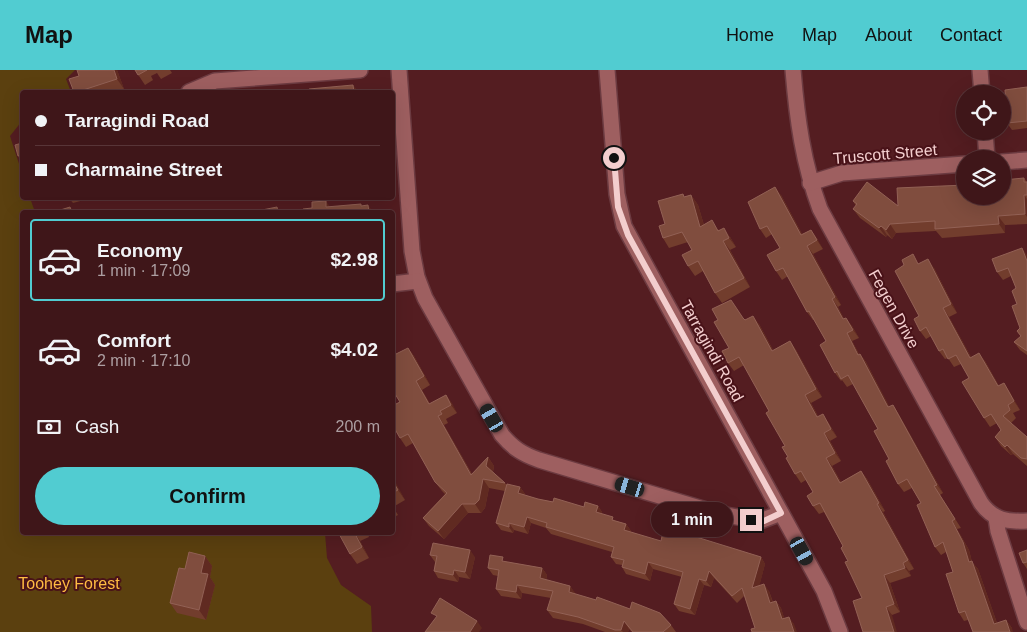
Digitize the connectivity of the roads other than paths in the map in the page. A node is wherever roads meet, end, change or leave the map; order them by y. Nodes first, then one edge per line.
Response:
1 (360, 70) edge
2 (399, 70) edge
3 (607, 70) edge
4 (793, 70) edge
5 (980, 70) edge
6 (981, 85) edge
7 (194, 90) edge
8 (1027, 160) edge
9 (1011, 161) edge
10 (956, 165) edge
11 (810, 183) junction
12 (418, 281) junction
13 (395, 284) edge
14 (781, 513) junction
15 (996, 518) junction
16 (1027, 520) edge
17 (1027, 622) edge
18 (840, 632) edge

1 - 7 street
2 - 12 street
3 - 14 street, Tarragindi Road
4 - 11 street, Fegen Drive
5 - 6 street
8 - 9 street
10 - 11 street, Truscott Street
11 - 15 street, Fegen Drive
12 - 13 street
12 - 14 street
14 - 18 street, Tarragindi Road
15 - 16 street
15 - 17 street

